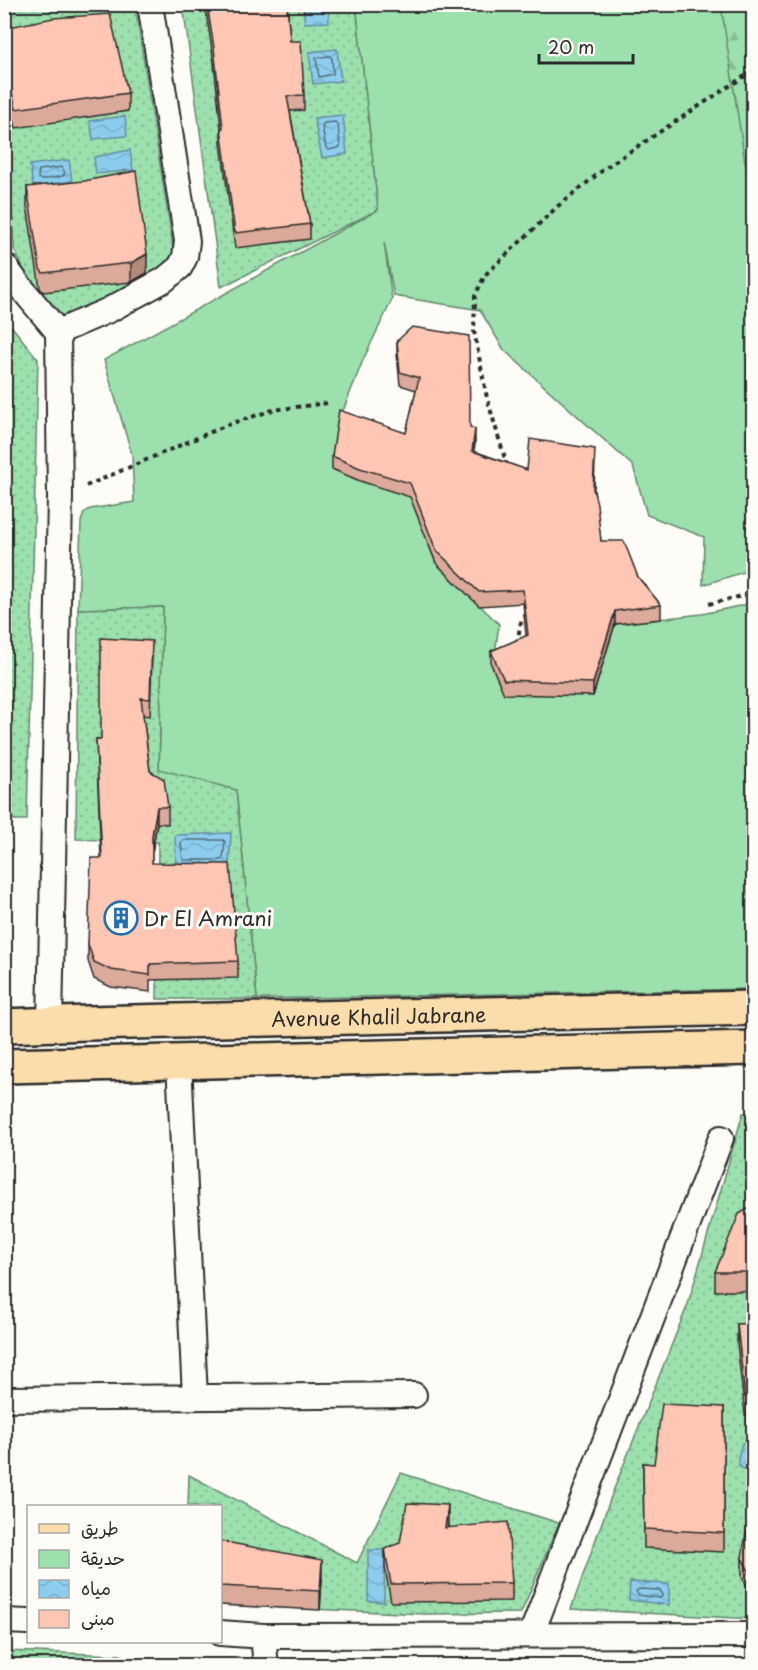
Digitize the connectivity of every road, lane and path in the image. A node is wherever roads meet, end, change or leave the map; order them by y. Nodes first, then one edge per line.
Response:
1 (150, 4) edge
2 (753, 4) edge
3 (753, 11) edge
4 (753, 70) edge
5 (4, 265) edge
6 (58, 332) junction
7 (328, 403) dead end
8 (507, 467) edge
9 (60, 496) junction
10 (753, 593) edge
11 (709, 604) dead end
12 (530, 607) edge
13 (516, 649) edge
14 (753, 1008) edge
15 (50, 1025) junction
16 (4, 1026) edge
17 (753, 1048) edge
18 (179, 1062) junction
19 (4, 1066) edge
20 (721, 1138) dead end
21 (414, 1395) dead end
22 (195, 1397) junction
23 (4, 1398) edge
24 (4, 1620) edge
25 (27, 1622) edge
26 (222, 1634) edge
27 (531, 1635) junction
28 (753, 1635) edge
29 (263, 1636) junction
30 (266, 1665) edge

1 - 6 street
2 - 3 path
4 - 8 path
5 - 6 street
6 - 9 street
7 - 9 path
9 - 15 street
10 - 11 path
12 - 13 path
14 - 15 main road, Avenue Khalil Jabrane
15 - 16 main road, Avenue Khalil Jabrane
17 - 18 main road, Avenue Khalil Jabrane
18 - 19 main road, Avenue Khalil Jabrane
18 - 22 street
20 - 27 street
21 - 22 street
22 - 23 street
24 - 25 street
26 - 29 street
27 - 28 street
27 - 29 street
29 - 30 street

